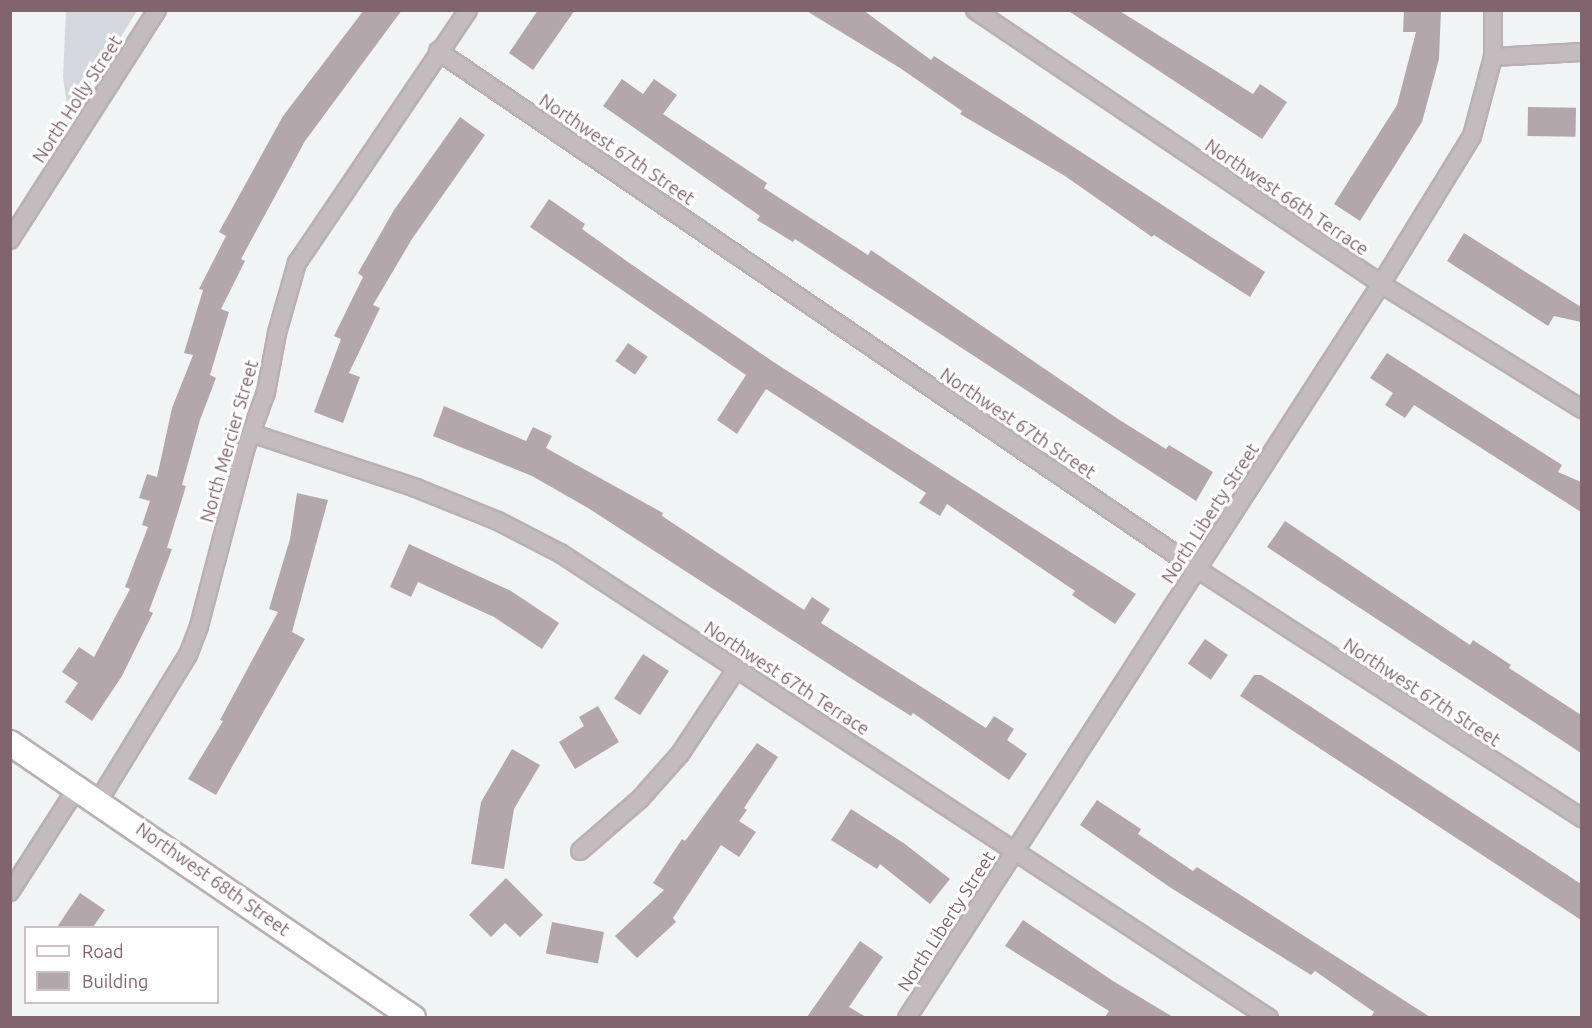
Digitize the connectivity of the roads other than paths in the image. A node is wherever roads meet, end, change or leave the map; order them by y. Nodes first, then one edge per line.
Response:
1 (157, 10) edge
2 (468, 10) edge
3 (975, 10) edge
4 (1493, 10) edge
5 (438, 51) junction
6 (1581, 52) edge
7 (1493, 57) junction
8 (10, 240) edge
9 (1381, 284) junction
10 (1581, 409) edge
11 (251, 433) junction
12 (1197, 569) junction
13 (737, 668) junction
14 (10, 743) edge
15 (78, 786) junction
16 (99, 800) junction
17 (1581, 818) edge
18 (580, 851) dead end
19 (1014, 851) junction
20 (10, 892) edge
21 (413, 1017) edge
22 (907, 1017) edge
23 (1269, 1017) edge

1 - 8 street, North Holly Street
2 - 5 street, North Mercier Street
3 - 9 street, Northwest 66th Terrace
4 - 7 street, North Liberty Street
5 - 11 street, North Mercier Street
5 - 12 street, Northwest 67th Street
6 - 7 street
7 - 9 street, North Liberty Street
9 - 10 street, Northwest 66th Terrace
9 - 12 street, North Liberty Street
11 - 13 street, Northwest 67th Terrace
11 - 16 street, North Mercier Street
12 - 17 street, Northwest 67th Street
12 - 19 street, North Liberty Street
13 - 18 street
13 - 19 street, Northwest 67th Terrace
14 - 15 main road, Northwest 68th Street
15 - 16 main road, Northwest 68th Street
15 - 20 street
16 - 21 main road, Northwest 68th Street
19 - 22 street, North Liberty Street
19 - 23 street, Northwest 67th Terrace

